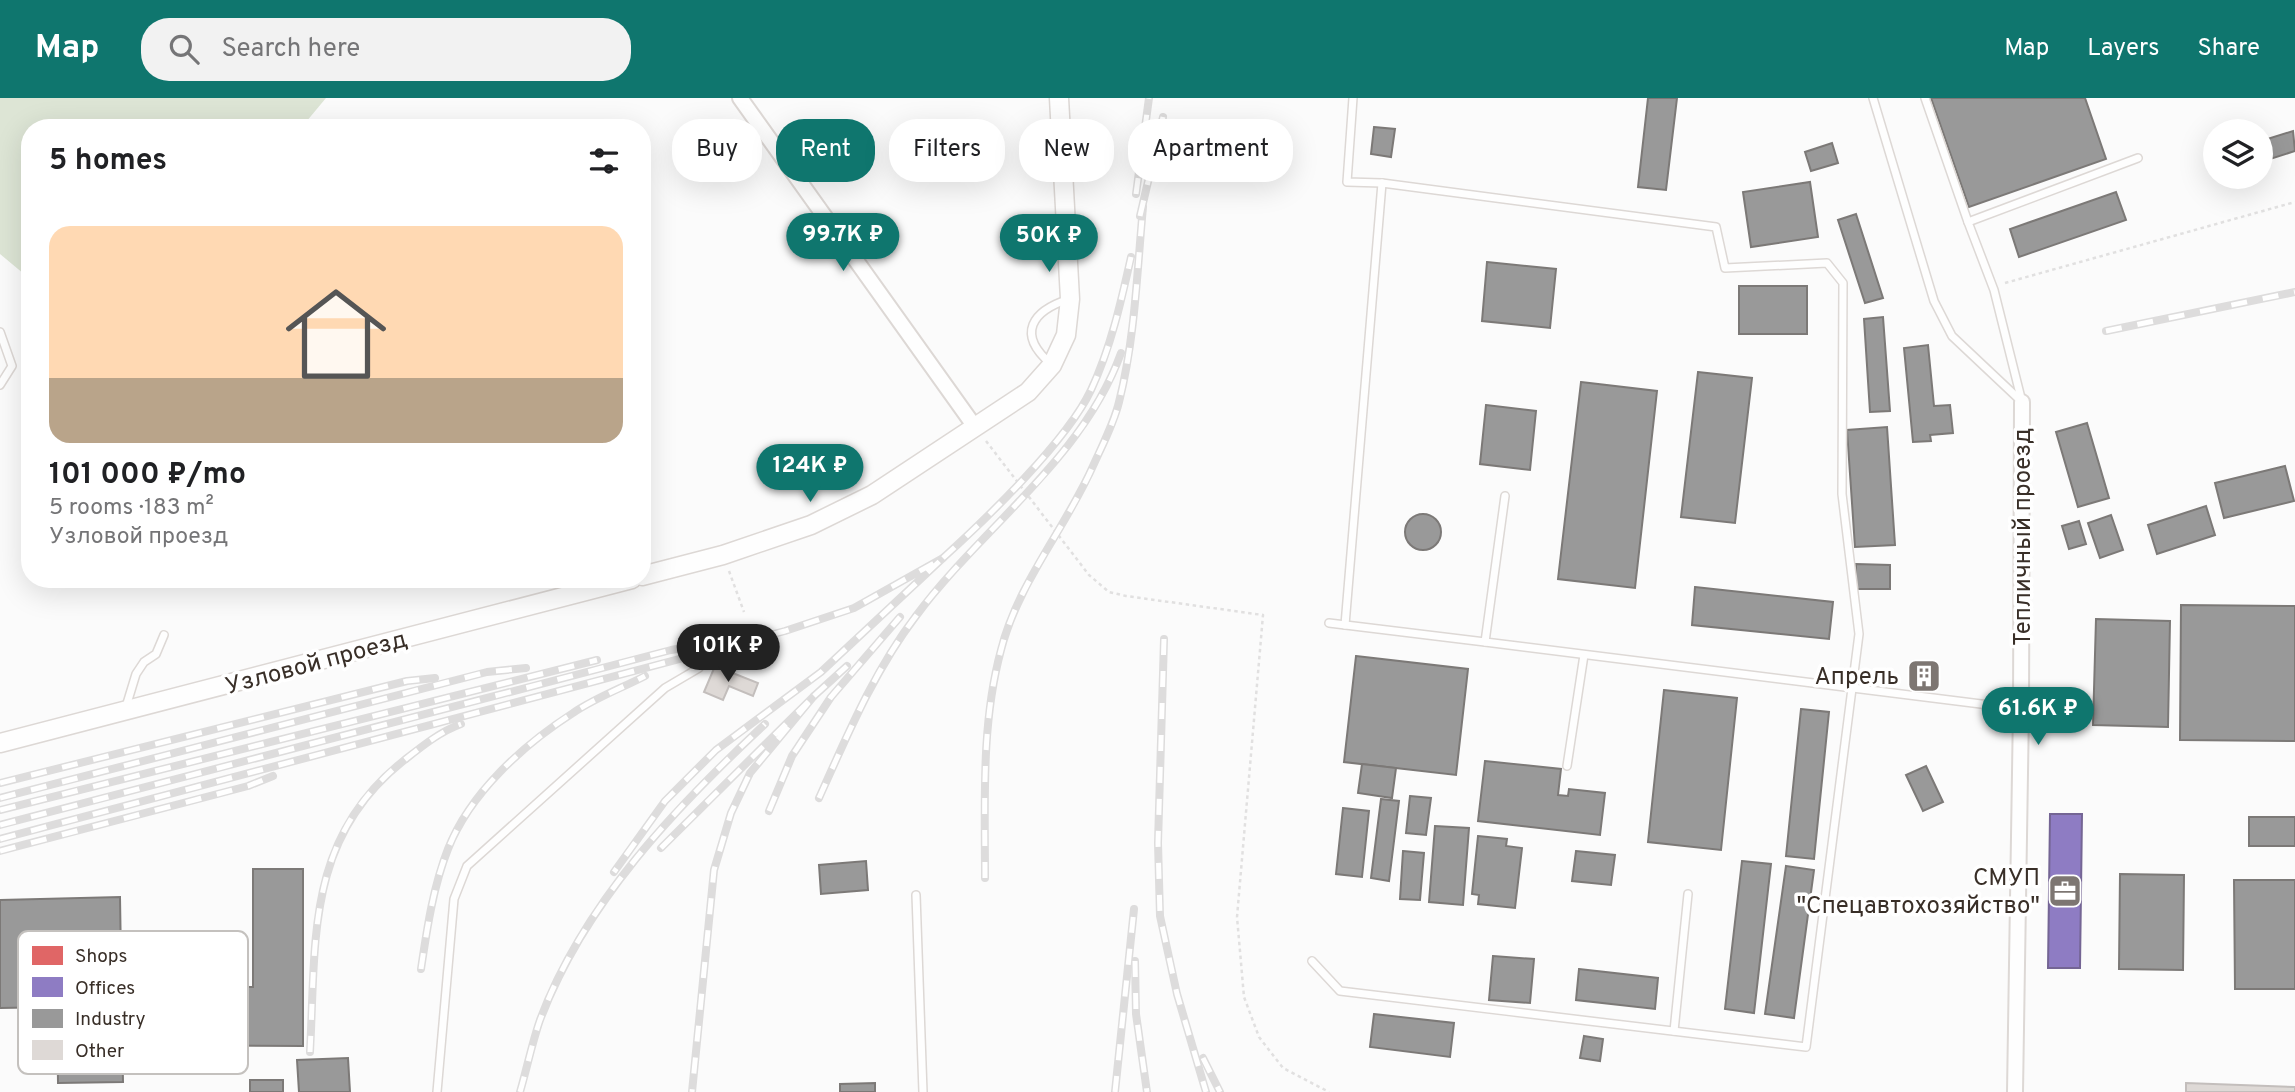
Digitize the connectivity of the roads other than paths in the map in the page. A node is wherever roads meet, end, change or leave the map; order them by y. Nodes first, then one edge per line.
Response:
1 (740, 98) edge
2 (1059, 98) edge
3 (1353, 98) edge
4 (1873, 98) edge
5 (1924, 98) edge
6 (2137, 158) dead end
7 (1382, 183) junction
8 (1968, 222) junction
9 (1070, 299) junction
10 (0, 332) edge
11 (1052, 365) junction
12 (0, 385) edge
13 (2022, 402) junction
14 (975, 427) junction
15 (1505, 496) dead end
16 (651, 574) edge
17 (598, 588) edge
18 (1329, 624) dead end
19 (1345, 625) junction
20 (164, 635) dead end
21 (1485, 642) junction
22 (1584, 655) junction
23 (699, 668) dead end
24 (1853, 688) junction
25 (2021, 709) junction
26 (124, 713) junction
27 (25, 736) junction
28 (0, 737) edge
29 (0, 743) edge
30 (1567, 766) dead end
31 (1688, 894) dead end
32 (916, 895) dead end
33 (1312, 961) dead end
34 (1674, 1031) junction
35 (437, 1092) edge
36 (923, 1092) edge
37 (2015, 1092) edge

1 - 14 street
2 - 9 street
3 - 7 lane
4 - 13 lane
5 - 8 lane
6 - 8 lane
7 - 19 lane
7 - 24 lane
8 - 13 lane
9 - 11 street
9 - 11 lane
10 - 12 lane
11 - 14 street
13 - 25 street, Тепличный проезд
14 - 16 street
15 - 21 lane
17 - 26 street, Узловой проезд
18 - 19 lane
19 - 21 lane
20 - 26 lane
21 - 22 lane
22 - 24 lane
22 - 30 lane
23 - 35 lane
24 - 25 lane
24 - 34 lane
25 - 37 street, Тепличный проезд
26 - 27 street, Узловой проезд
27 - 28 street
27 - 29 street, Узловой проезд
31 - 34 lane
32 - 36 lane
33 - 34 lane

